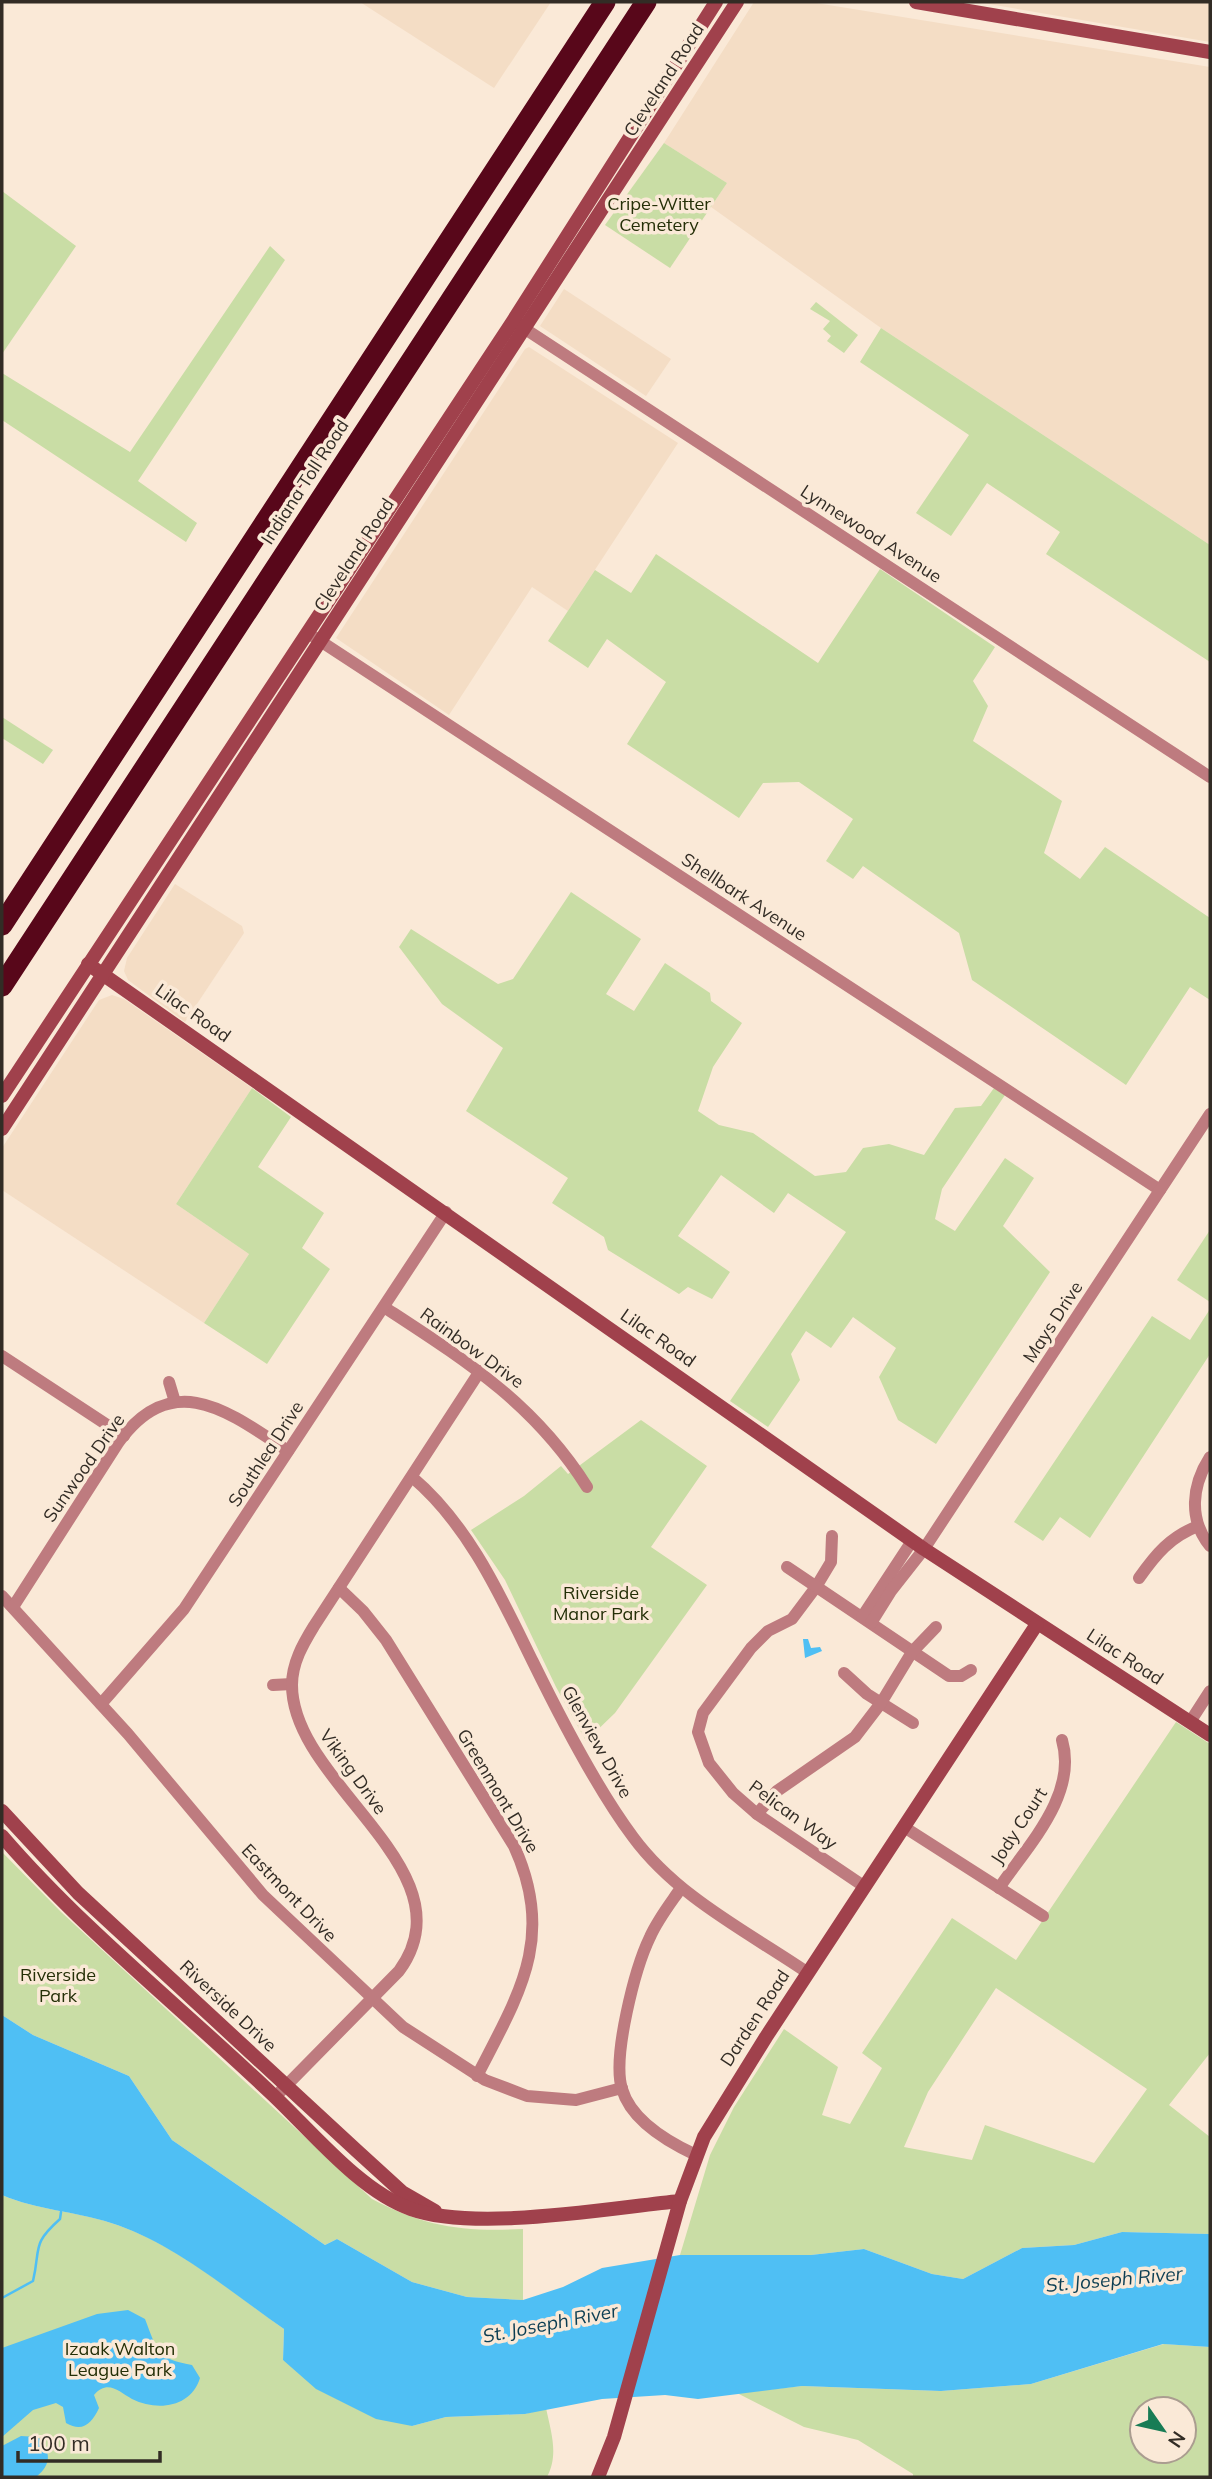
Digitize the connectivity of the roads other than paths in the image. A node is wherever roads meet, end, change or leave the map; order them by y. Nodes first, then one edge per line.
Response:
1 (605, 2) edge
2 (646, 2) edge
3 (716, 2) edge
4 (737, 2) edge
5 (916, 2) edge
6 (1210, 52) edge
7 (519, 325) junction
8 (315, 637) junction
9 (1210, 777) edge
10 (2, 925) edge
11 (88, 964) junction
12 (103, 974) junction
13 (2, 986) edge
14 (2, 1097) edge
15 (1210, 1114) edge
16 (2, 1129) edge
17 (1160, 1190) junction
18 (446, 1212) junction
19 (384, 1307) junction
20 (2, 1356) edge
21 (480, 1371) junction
22 (169, 1382) dead end
23 (175, 1402) junction
24 (124, 1436) junction
25 (288, 1451) junction
26 (1210, 1457) edge
27 (412, 1477) junction
28 (587, 1487) dead end
29 (1198, 1527) junction
30 (832, 1536) dead end
31 (918, 1545) junction
32 (1210, 1546) edge
33 (787, 1567) dead end
34 (1139, 1578) dead end
35 (816, 1587) junction
36 (339, 1588) junction
37 (2, 1595) edge
38 (13, 1607) junction
39 (867, 1620) junction
40 (1037, 1624) junction
41 (936, 1627) dead end
42 (912, 1652) junction
43 (971, 1670) dead end
44 (844, 1673) dead end
45 (292, 1684) junction
46 (272, 1685) dead end
47 (1210, 1690) edge
48 (881, 1703) junction
49 (101, 1704) junction
50 (1190, 1722) junction
51 (913, 1723) dead end
52 (1210, 1735) edge
53 (1062, 1740) dead end
54 (2, 1811) edge
55 (757, 1814) junction
56 (904, 1827) junction
57 (2, 1836) edge
58 (865, 1887) junction
59 (681, 1888) junction
60 (999, 1888) junction
61 (1043, 1916) dead end
62 (808, 1973) junction
63 (372, 2000) junction
64 (477, 2076) junction
65 (286, 2086) junction
66 (622, 2088) junction
67 (275, 2097) junction
68 (696, 2155) junction
69 (680, 2201) junction
70 (442, 2215) junction
71 (598, 2477) edge

1 - 10 highway, Indiana Toll Road
2 - 13 highway, Indiana Toll Road
3 - 7 street, Cleveland Road
4 - 7 street, Cleveland Road
5 - 6 street
7 - 8 street, Cleveland Road
7 - 9 street, Lynnewood Avenue
8 - 11 street, Cleveland Road
8 - 12 street, Cleveland Road
8 - 17 street, Shellbark Avenue
11 - 12 street, Lilac Road
11 - 14 street, Cleveland Road
12 - 16 street, Cleveland Road
12 - 18 street, Lilac Road
15 - 17 street, Mays Drive
17 - 31 street, Mays Drive
18 - 19 street, Southlea Drive
18 - 31 street, Lilac Road
19 - 21 street, Rainbow Drive
19 - 25 street, Southlea Drive
20 - 24 street
21 - 27 street, Viking Drive
21 - 28 street, Rainbow Drive
22 - 23 street
23 - 24 street, Sunwood Drive
23 - 25 street
24 - 38 street, Sunwood Drive
25 - 49 street, Southlea Drive
26 - 29 street
27 - 36 street, Viking Drive
27 - 59 street, Glenview Drive
29 - 32 street
29 - 34 street
30 - 35 street
31 - 39 street, Mays Drive
31 - 40 street, Lilac Road
33 - 35 street
35 - 39 street
35 - 55 street, Pelican Way
36 - 45 street, Viking Drive
36 - 64 street, Greenmont Drive
37 - 38 street, Eastmont Drive
38 - 49 street, Eastmont Drive
39 - 42 street
40 - 50 street, Lilac Road
40 - 56 street, Darden Road
41 - 42 street
42 - 43 street
42 - 48 street
44 - 48 street
45 - 46 street
45 - 63 street, Viking Drive
47 - 50 street
48 - 51 street
48 - 55 street
49 - 63 street, Eastmont Drive
50 - 52 street, Lilac Road
53 - 60 street, Jody Court
54 - 65 street, Riverside Drive
55 - 58 street, Pelican Way
56 - 58 street, Darden Road
56 - 60 street
57 - 67 street, Riverside Drive
58 - 62 street, Darden Road
59 - 62 street, Glenview Drive
59 - 66 street
60 - 61 street
62 - 68 street, Darden Road
63 - 64 street, Eastmont Drive
63 - 65 street, Viking Drive
64 - 66 street, Eastmont Drive
65 - 67 street, Viking Drive
65 - 70 street, Riverside Drive
66 - 68 street
67 - 70 street, Riverside Drive
68 - 69 street, Darden Road
69 - 70 street, Riverside Drive
69 - 71 street, Darden Road

